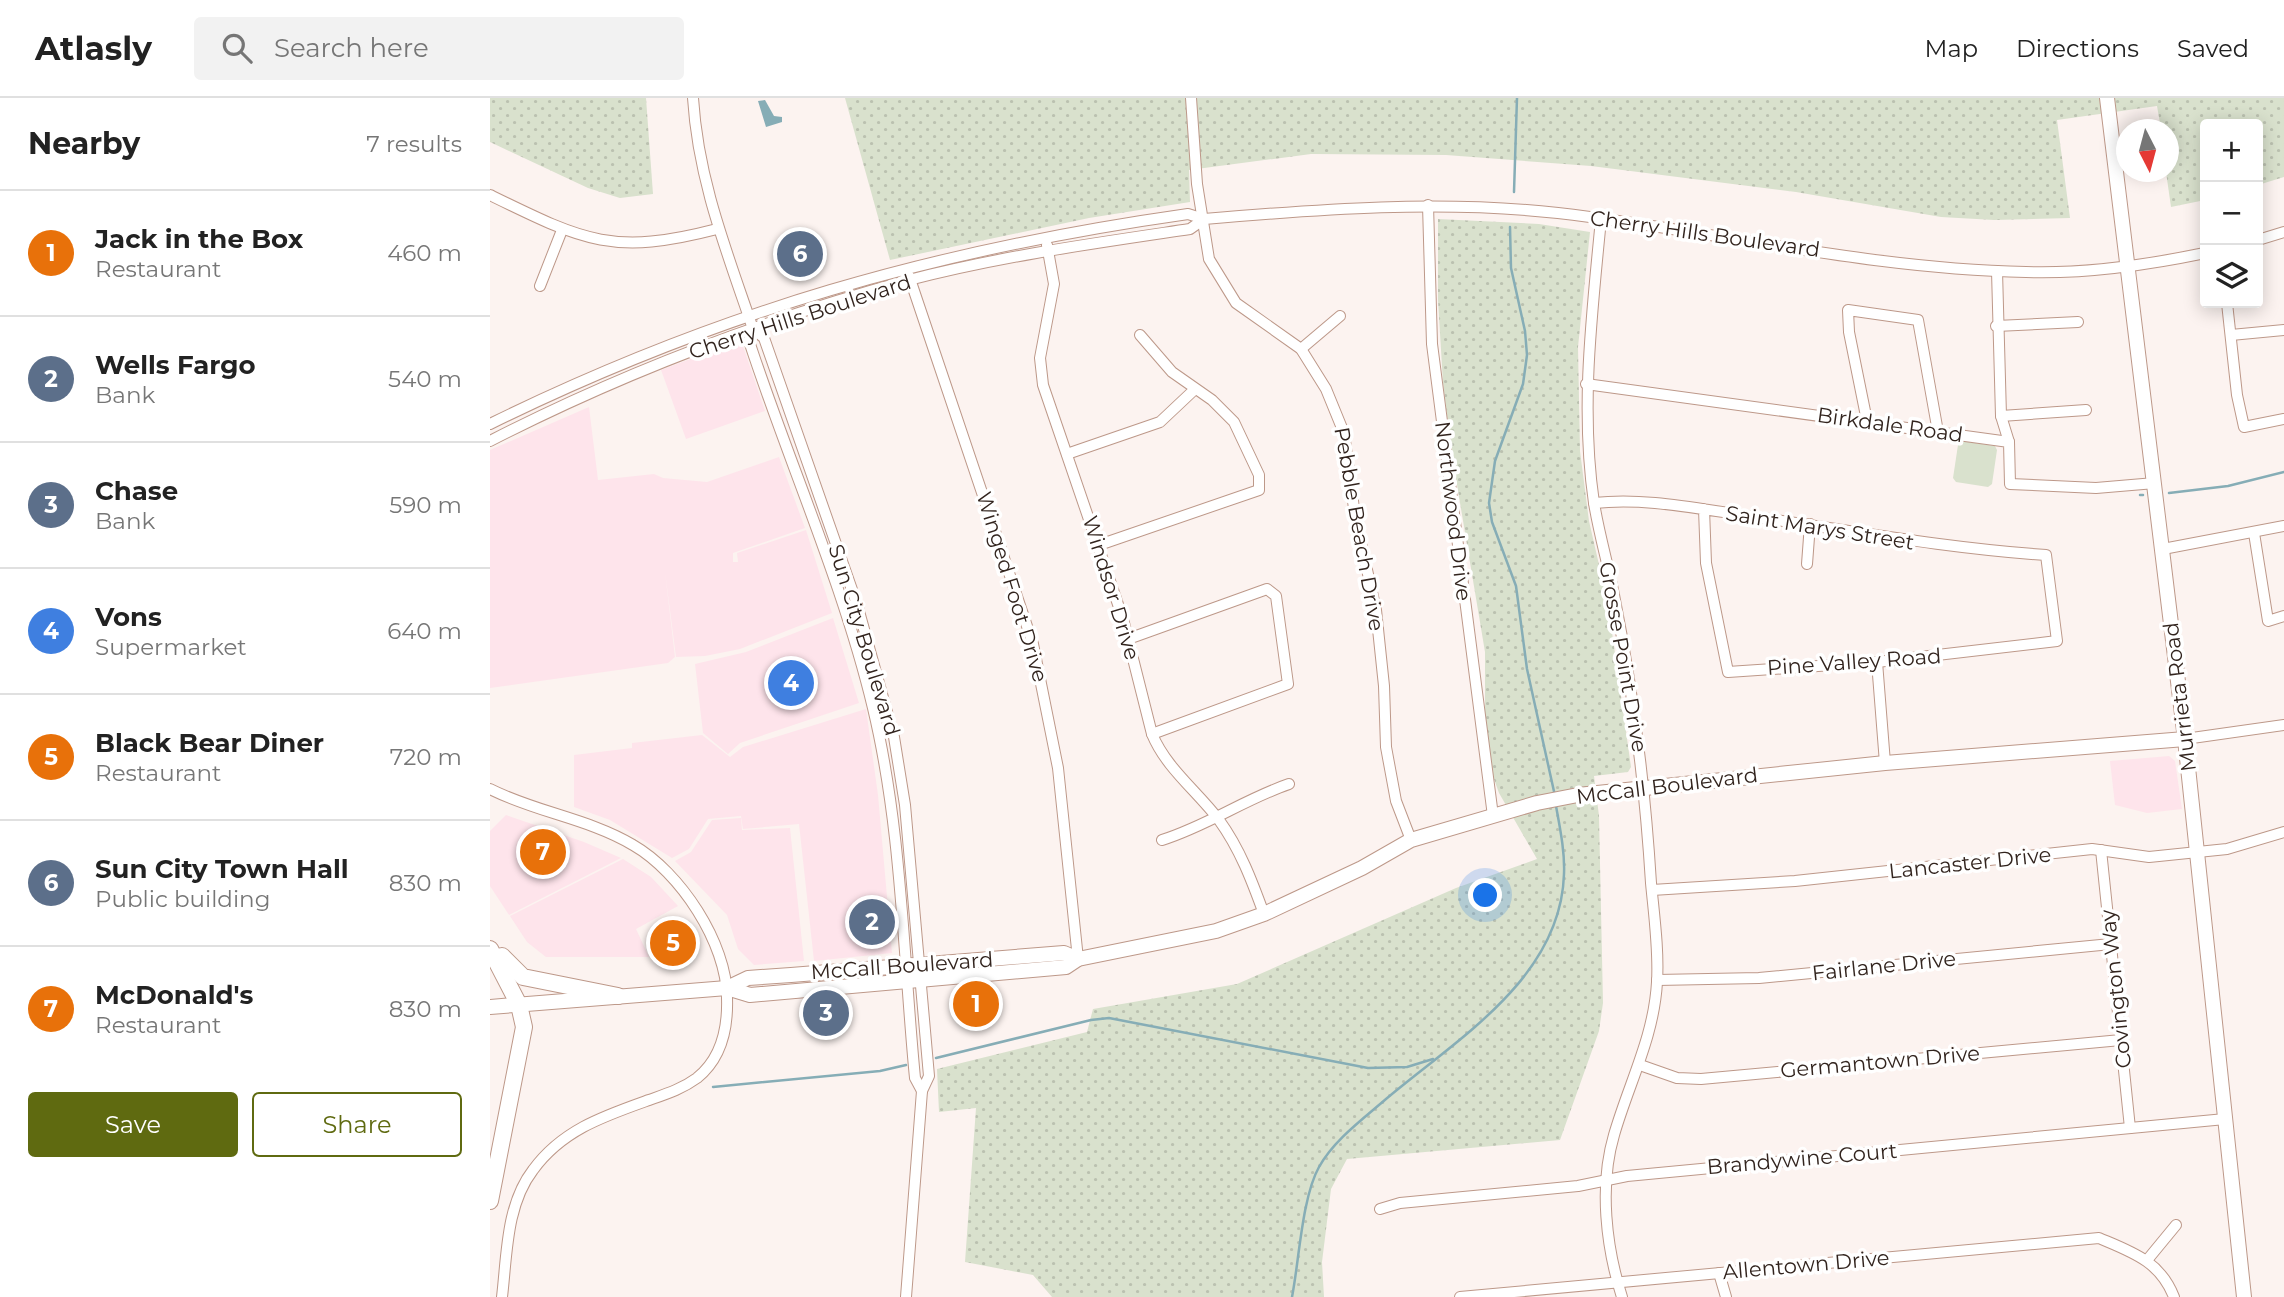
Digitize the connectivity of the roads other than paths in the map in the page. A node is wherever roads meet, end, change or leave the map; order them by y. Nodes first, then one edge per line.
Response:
1 (693, 98) edge
2 (1191, 98) edge
3 (2107, 98) edge
4 (490, 195) edge
5 (1428, 205) junction
6 (1204, 219) junction
7 (1601, 219) junction
8 (718, 229) junction
9 (562, 230) junction
10 (2284, 232) edge
11 (1046, 235) junction
12 (2263, 238) edge
13 (1048, 251) junction
14 (2200, 254) edge
15 (2127, 265) junction
16 (906, 267) junction
17 (1997, 271) junction
18 (910, 280) junction
19 (540, 286) dead end
20 (2228, 308) edge
21 (748, 314) junction
22 (1340, 316) dead end
23 (2078, 322) dead end
24 (1996, 326) junction
25 (753, 329) junction
26 (2284, 330) edge
27 (1140, 335) dead end
28 (2231, 335) junction
29 (1301, 349) junction
30 (1586, 384) junction
31 (1194, 390) junction
32 (2086, 410) dead end
33 (2001, 416) junction
34 (2284, 419) edge
35 (1867, 421) junction
36 (490, 424) edge
37 (1938, 432) junction
38 (490, 441) edge
39 (2009, 443) junction
40 (1067, 454) junction
41 (2155, 483) junction
42 (1594, 503) junction
43 (1704, 509) junction
44 (1810, 524) junction
45 (2284, 526) edge
46 (2254, 533) junction
47 (1099, 545) junction
48 (2163, 549) junction
49 (2046, 555) joint
50 (1807, 564) dead end
51 (2284, 616) edge
52 (1128, 639) junction
53 (1877, 663) junction
54 (2284, 724) edge
55 (1152, 734) junction
56 (2185, 739) junction
57 (1885, 763) junction
58 (1289, 784) dead end
59 (1645, 786) junction
60 (490, 789) edge
61 (1493, 816) junction
62 (1218, 819) junction
63 (2284, 832) edge
64 (1162, 840) dead end
65 (1411, 840) junction
66 (2101, 850) junction
67 (2197, 852) junction
68 (1652, 890) junction
69 (1264, 914) junction
70 (490, 941) edge
71 (2111, 944) junction
72 (490, 948) edge
73 (1077, 959) junction
74 (921, 973) junction
75 (905, 974) junction
76 (1657, 980) junction
77 (727, 988) junction
78 (618, 996) junction
79 (519, 1005) junction
80 (490, 1007) edge
81 (2121, 1040) junction
82 (1640, 1065) junction
83 (922, 1091) junction
84 (2225, 1119) junction
85 (2130, 1128) junction
86 (1606, 1181) junction
87 (490, 1201) edge
88 (1380, 1209) dead end
89 (2176, 1225) dead end
90 (2148, 1259) junction
91 (1719, 1273) junction
92 (1618, 1282) junction
93 (1523, 1294) edge
94 (502, 1297) edge
95 (906, 1297) edge
96 (1460, 1297) edge
97 (1622, 1297) edge
98 (1726, 1297) edge
99 (2174, 1297) edge
100 (2244, 1297) edge

1 - 8 street, Sun City Boulevard
2 - 6 street, Pebble Beach Drive
3 - 15 main road, Murrieta Road
4 - 9 street
5 - 6 street, Cherry Hills Boulevard
5 - 7 street, Cherry Hills Boulevard
5 - 61 street, Northwood Drive
6 - 11 street, Cherry Hills Boulevard
6 - 13 street, Cherry Hills Boulevard
6 - 29 street, Pebble Beach Drive
7 - 17 street, Cherry Hills Boulevard
7 - 30 street, Grosse Point Drive
8 - 9 street
8 - 21 street, Sun City Boulevard
9 - 19 street
10 - 12 street
11 - 13 street, Windsor Drive
11 - 16 street, Cherry Hills Boulevard
13 - 18 street, Cherry Hills Boulevard
13 - 40 street, Windsor Drive
14 - 15 street, Cherry Hills Boulevard
15 - 17 street, Cherry Hills Boulevard
15 - 41 main road, Murrieta Road
16 - 18 street, Winged Foot Drive
16 - 21 street, Cherry Hills Boulevard
17 - 24 street
18 - 25 street, Cherry Hills Boulevard
18 - 73 street, Winged Foot Drive
20 - 28 street
21 - 25 street, Sun City Boulevard
21 - 36 street, Cherry Hills Boulevard
22 - 29 street
23 - 24 street
24 - 33 street
25 - 38 street, Cherry Hills Boulevard
25 - 74 street, Sun City Boulevard
25 - 75 street, Sun City Boulevard
26 - 28 street
27 - 31 street
28 - 34 street
29 - 65 street, Pebble Beach Drive
30 - 35 street, Birkdale Road
30 - 42 street, Grosse Point Drive
31 - 40 street
31 - 47 street
32 - 33 street
33 - 39 street
35 - 37 street, Birkdale Road
35 - 37 street
37 - 39 street, Birkdale Road
39 - 41 street
40 - 47 street, Windsor Drive
41 - 48 main road, Murrieta Road
42 - 43 street, Saint Marys Street
42 - 59 street, Grosse Point Drive
43 - 44 street, Saint Marys Street
43 - 53 street, Pine Valley Road
44 - 49 street, Saint Marys Street
44 - 50 street
45 - 46 street
46 - 48 street
46 - 51 street
47 - 52 street, Windsor Drive
48 - 56 main road, Murrieta Road
49 - 53 street, Pine Valley Road
52 - 55 street, Windsor Drive
52 - 55 street
53 - 57 street
54 - 56 street, McCall Boulevard
55 - 62 street, Windsor Drive
56 - 57 main road, McCall Boulevard
56 - 67 main road, Murrieta Road
57 - 59 main road, McCall Boulevard
58 - 62 street
59 - 61 main road, McCall Boulevard
59 - 68 street, Grosse Point Drive
60 - 77 street
61 - 65 main road, McCall Boulevard
62 - 64 street
62 - 69 street, Windsor Drive
63 - 67 street, Lancaster Drive
65 - 69 main road, McCall Boulevard
66 - 67 street, Lancaster Drive
66 - 68 street, Lancaster Drive
66 - 71 street, Covington Way
67 - 84 main road, Murrieta Road
68 - 76 street, Grosse Point Drive
69 - 73 main road, McCall Boulevard
70 - 78 highway
71 - 76 street, Fairlane Drive
71 - 81 street, Covington Way
72 - 79 highway
73 - 74 main road, McCall Boulevard
74 - 75 main road, McCall Boulevard
74 - 83 street, Sun City Boulevard
75 - 77 main road, McCall Boulevard
75 - 83 street, Sun City Boulevard
76 - 82 street, Grosse Point Drive
77 - 78 main road, McCall Boulevard
77 - 94 street
78 - 79 main road, McCall Boulevard
79 - 80 main road, McCall Boulevard
79 - 87 highway
81 - 82 street, Germantown Drive
81 - 85 street, Covington Way
82 - 86 street, Grosse Point Drive
83 - 95 street, Sun City Boulevard
84 - 85 street, Brandywine Court
84 - 100 main road, Murrieta Road
85 - 86 street, Brandywine Court
86 - 88 street, Brandywine Court
86 - 92 street, Grosse Point Drive
89 - 90 street
90 - 91 street, Allentown Drive
90 - 99 street
91 - 92 street, Allentown Drive
91 - 98 street
92 - 93 street, Allentown Drive
92 - 97 street, Grosse Point Drive
93 - 96 street, Allentown Drive

